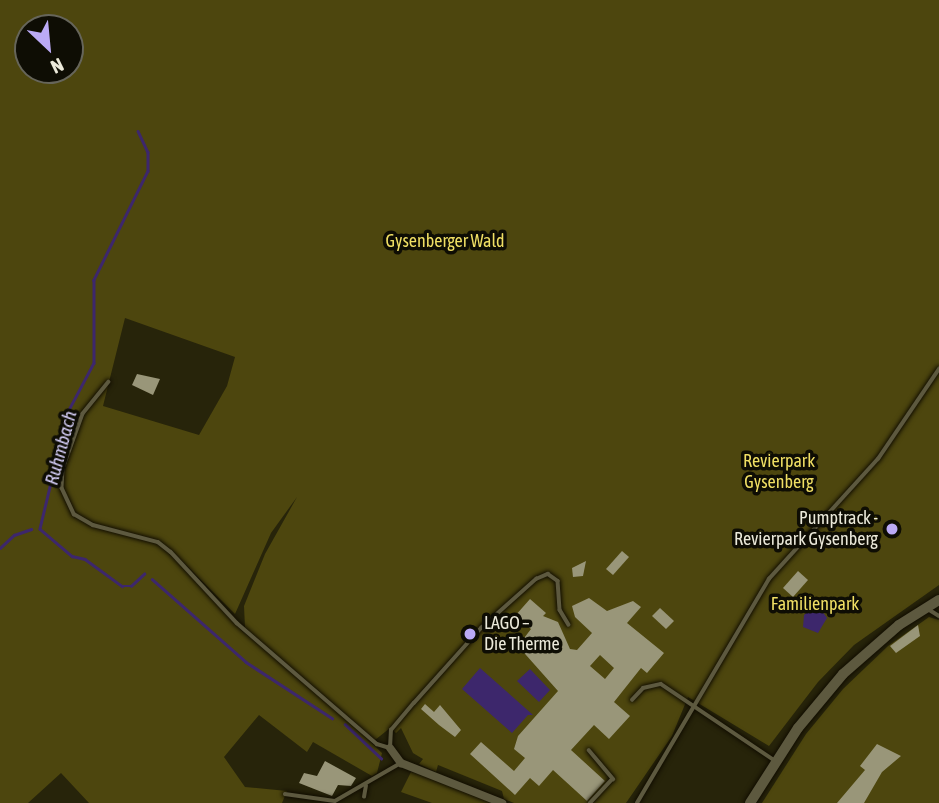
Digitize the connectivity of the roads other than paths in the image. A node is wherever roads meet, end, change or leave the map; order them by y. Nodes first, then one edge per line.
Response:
1 (939, 369) edge
2 (109, 383) dead end
3 (939, 600) edge
4 (927, 607) junction
5 (939, 616) edge
6 (569, 625) dead end
7 (632, 700) dead end
8 (694, 707) junction
9 (390, 748) junction
10 (589, 750) dead end
11 (776, 761) junction
12 (401, 763) junction
13 (366, 786) junction
14 (285, 794) dead end
15 (364, 797) dead end
16 (334, 802) edge
17 (502, 803) edge
18 (591, 803) edge
19 (637, 803) edge
20 (750, 803) edge

1 - 8 lane
2 - 9 lane
3 - 4 main road
4 - 5 lane
4 - 11 main road
6 - 9 lane
7 - 8 lane
8 - 11 lane
8 - 19 lane
9 - 12 street
10 - 18 lane
11 - 20 main road
12 - 13 lane
12 - 17 street
13 - 15 lane
13 - 16 lane
14 - 16 lane

